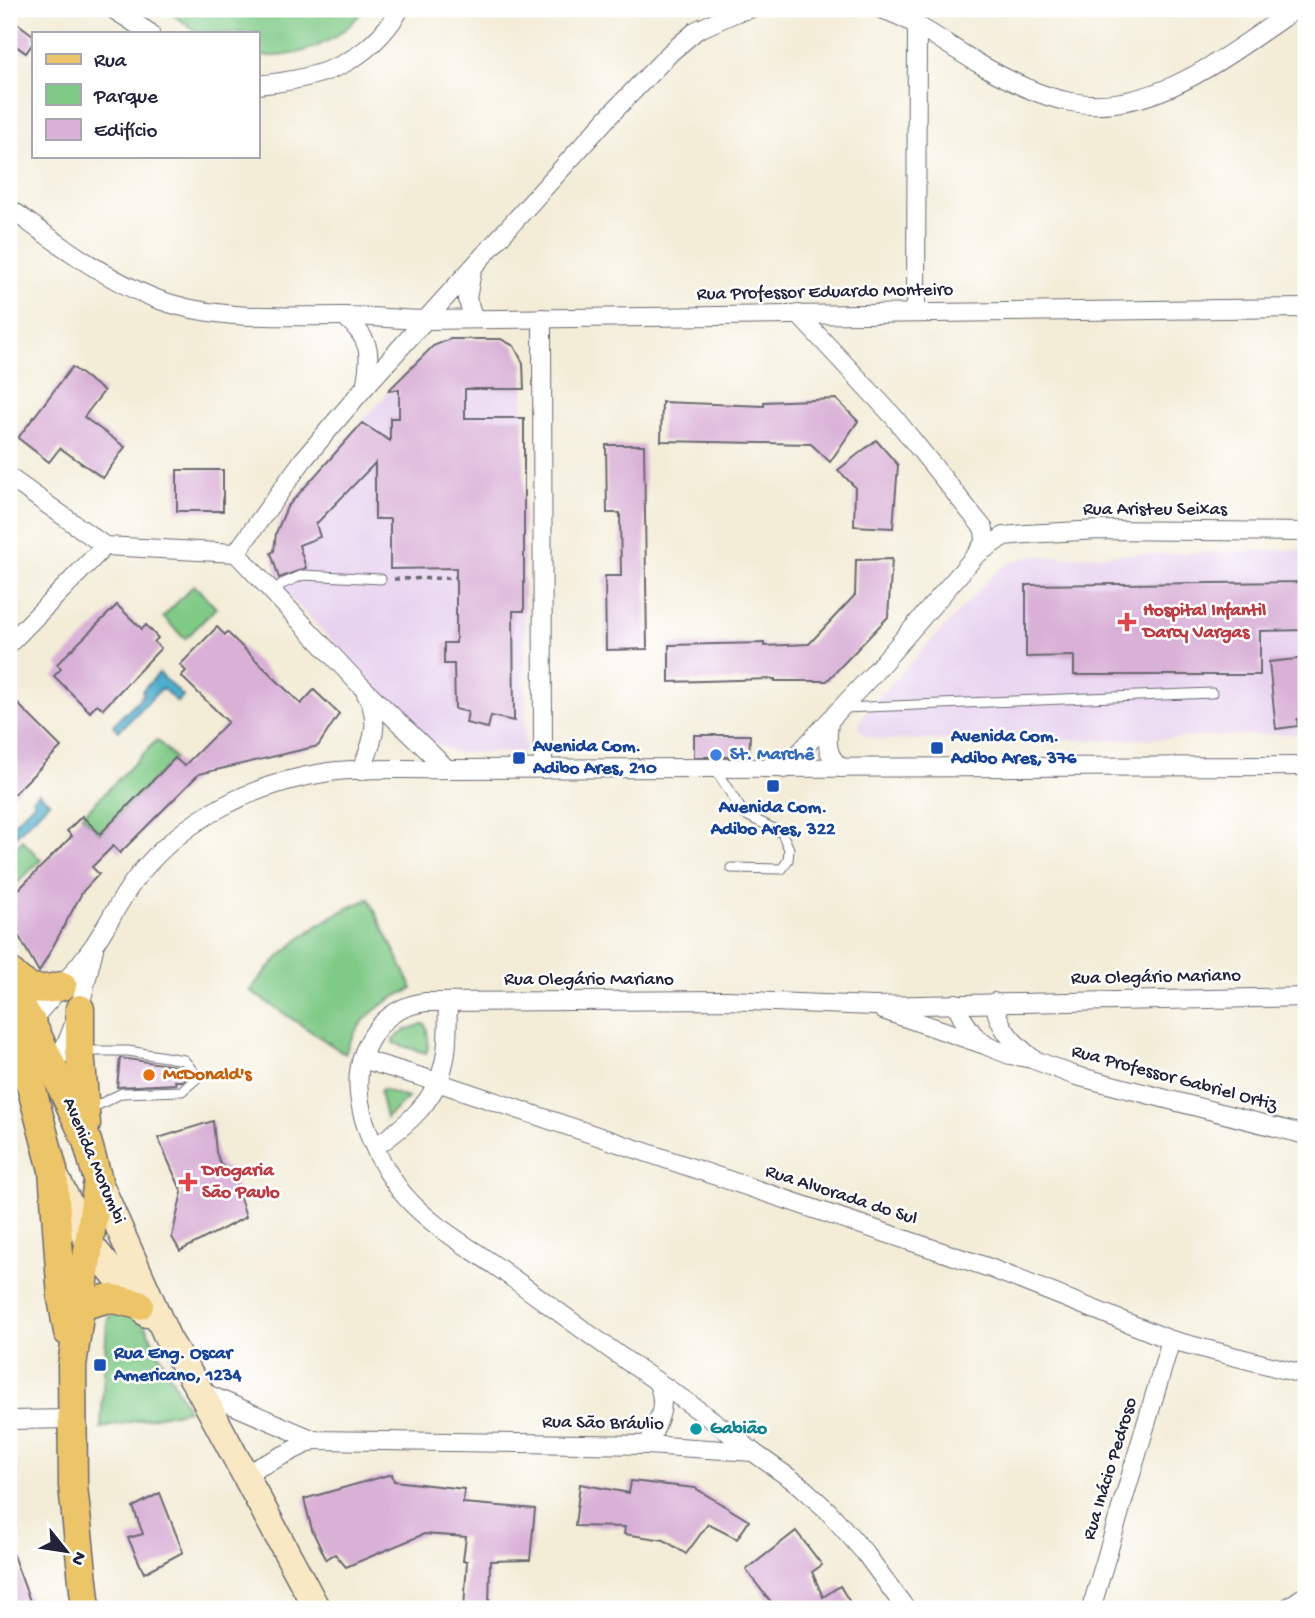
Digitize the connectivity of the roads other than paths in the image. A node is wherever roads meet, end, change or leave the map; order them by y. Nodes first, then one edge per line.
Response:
1 (113, 9) edge
2 (400, 9) edge
3 (750, 9) edge
4 (881, 9) edge
5 (1296, 9) edge
6 (917, 25) junction
7 (148, 32) edge
8 (259, 85) edge
9 (9, 208) edge
10 (473, 268) junction
11 (1306, 308) edge
12 (916, 312) junction
13 (798, 314) junction
14 (344, 316) junction
15 (474, 318) junction
16 (542, 318) junction
17 (426, 320) junction
18 (364, 388) junction
19 (9, 477) edge
20 (979, 524) junction
21 (1306, 532) edge
22 (1004, 536) junction
23 (105, 546) junction
24 (236, 553) junction
25 (976, 555) junction
26 (382, 579) dead end
27 (270, 592) junction
28 (9, 644) edge
29 (360, 685) junction
30 (1212, 693) dead end
31 (842, 708) junction
32 (829, 722) junction
33 (1306, 766) edge
34 (842, 768) junction
35 (447, 769) junction
36 (543, 769) junction
37 (715, 769) junction
38 (784, 769) junction
39 (361, 771) junction
40 (731, 868) dead end
41 (96, 943) junction
42 (9, 971) edge
43 (62, 986) junction
44 (9, 988) edge
45 (1306, 997) edge
46 (448, 1002) junction
47 (994, 1002) junction
48 (956, 1003) junction
49 (873, 1006) junction
50 (79, 1009) junction
51 (17, 1031) edge
52 (987, 1045) junction
53 (80, 1051) junction
54 (362, 1059) junction
55 (1032, 1059) junction
56 (52, 1066) junction
57 (438, 1082) junction
58 (32, 1086) junction
59 (85, 1111) junction
60 (1306, 1135) edge
61 (87, 1141) junction
62 (375, 1147) junction
63 (52, 1170) junction
64 (98, 1180) junction
65 (89, 1243) junction
66 (139, 1305) junction
67 (80, 1306) junction
68 (168, 1339) junction
69 (1171, 1340) junction
70 (73, 1362) junction
71 (1306, 1375) edge
72 (657, 1382) junction
73 (200, 1391) junction
74 (72, 1419) junction
75 (9, 1420) edge
76 (314, 1440) junction
77 (648, 1446) junction
78 (753, 1452) junction
79 (245, 1474) junction
80 (1306, 1595) edge
81 (86, 1609) edge
82 (317, 1609) edge
83 (906, 1609) edge
84 (1091, 1609) edge
85 (1286, 1609) edge

1 - 7 street
2 - 8 street
3 - 10 street
4 - 6 street
5 - 6 street
6 - 12 street
9 - 14 street, Rua Professor Eduardo Monteiro
10 - 15 street
10 - 17 street
11 - 12 street, Rua Professor Eduardo Monteiro
12 - 13 street, Rua Professor Eduardo Monteiro
13 - 16 street, Rua Professor Eduardo Monteiro
13 - 20 street
14 - 17 street, Rua Professor Eduardo Monteiro
14 - 18 street
15 - 16 street, Rua Professor Eduardo Monteiro
15 - 17 street, Rua Professor Eduardo Monteiro
16 - 36 street
17 - 18 street
18 - 24 street
19 - 23 street
20 - 22 street, Rua Aristeu Seixas
20 - 25 street
21 - 22 street, Rua Aristeu Seixas
22 - 25 street
23 - 24 street
23 - 28 street
24 - 27 street
25 - 31 street
26 - 27 lane
27 - 29 street
29 - 35 street
29 - 39 street
30 - 31 lane
31 - 32 street
32 - 34 street
32 - 38 street
33 - 34 street
34 - 38 street
35 - 36 street
35 - 39 street
36 - 37 street
37 - 38 street
37 - 40 lane
39 - 41 street
41 - 43 street
41 - 50 street
42 - 43 main road
43 - 51 street
44 - 51 main road, Avenida Morumbi
45 - 47 street, Rua Olegário Mariano
46 - 49 street, Rua Olegário Mariano
46 - 54 street, Rua Olegário Mariano
46 - 57 street
47 - 48 street, Rua Olegário Mariano
47 - 55 street, Rua Professor Gabriel Ortiz
48 - 49 street, Rua Olegário Mariano
48 - 52 street, Rua Professor Gabriel Ortiz
49 - 52 street
50 - 53 main road
50 - 56 street
51 - 56 main road, Avenida Morumbi
51 - 58 main road, Avenida Morumbi
52 - 55 street, Rua Professor Gabriel Ortiz
53 - 59 main road
53 - 59 lane
54 - 57 street, Rua Alvorada do Sul
54 - 62 street, Rua Olegário Mariano
55 - 60 street, Rua Professor Gabriel Ortiz
56 - 58 street
56 - 61 main road, Avenida Morumbi
57 - 62 street
57 - 69 street, Rua Alvorada do Sul
58 - 63 main road, Avenida Morumbi
59 - 61 main road
61 - 64 main road, Avenida Morumbi
62 - 72 street, Rua Olegário Mariano
63 - 65 main road, Avenida Morumbi
63 - 70 main road
64 - 65 main road
64 - 68 main road, Avenida Morumbi
65 - 66 main road, Avenida Morumbi
65 - 67 main road
66 - 67 main road
66 - 68 main road, Avenida Morumbi
67 - 70 main road
68 - 73 main road, Avenida Morumbi
69 - 71 street, Rua Alvorada do Sul
69 - 84 street, Rua Inácio Pedroso
70 - 74 main road
72 - 77 street
72 - 78 street, Rua Olegário Mariano
73 - 76 street, Rua São Bráulio
73 - 79 main road, Avenida Morumbi
74 - 75 street
74 - 81 main road
76 - 77 street, Rua São Bráulio
76 - 79 street, Rua São Bráulio
77 - 78 street, Rua São Bráulio
78 - 83 street
79 - 82 main road, Avenida Morumbi
80 - 85 street

